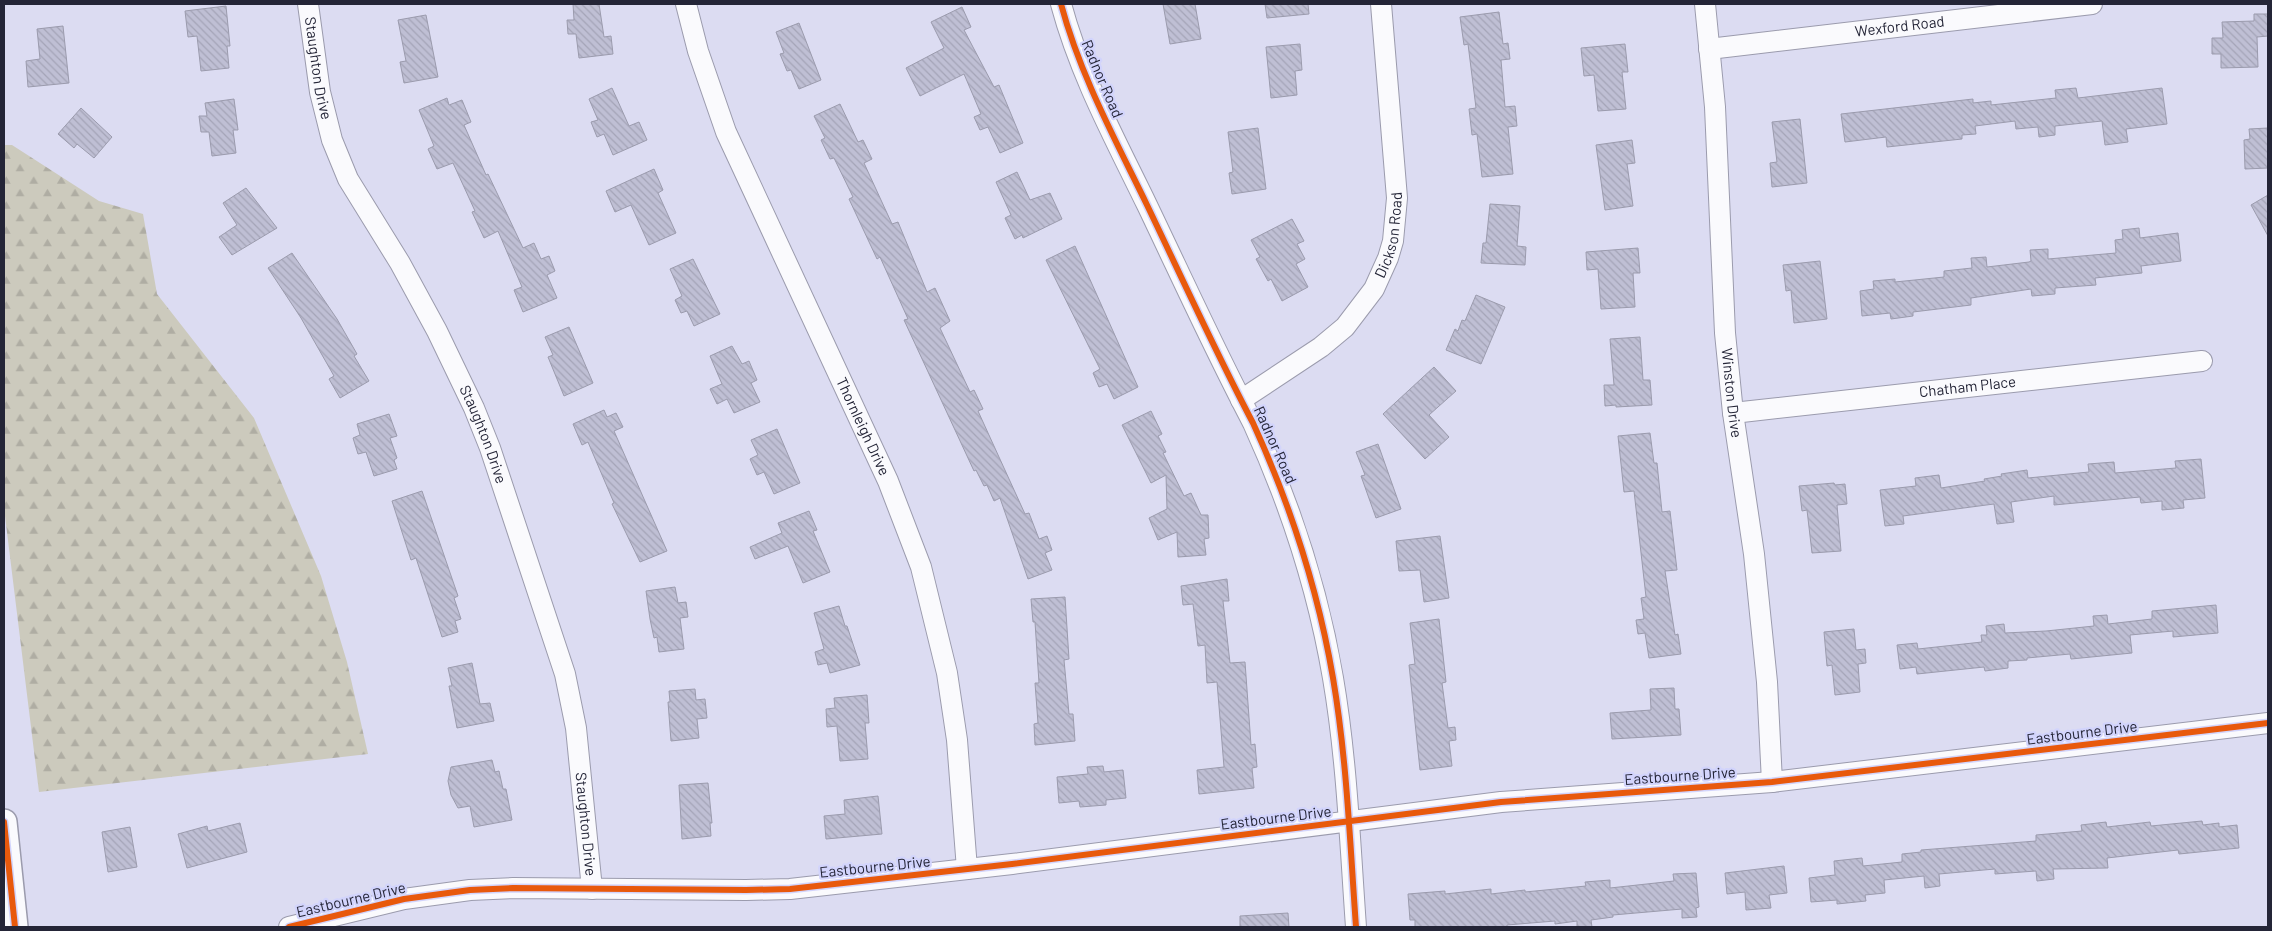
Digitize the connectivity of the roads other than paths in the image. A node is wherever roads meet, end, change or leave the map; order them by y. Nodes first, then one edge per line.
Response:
1 (308, 4) edge
2 (686, 4) edge
3 (1061, 4) edge
4 (1381, 4) edge
5 (1705, 4) edge
6 (2092, 4) edge
7 (1709, 49) junction
8 (2202, 362) dead end
9 (1241, 400) junction
10 (1733, 413) junction
11 (2268, 723) edge
12 (1772, 782) junction
13 (4, 822) edge
14 (1348, 822) junction
15 (968, 869) junction
16 (592, 889) junction
17 (14, 927) edge
18 (290, 927) edge
19 (1356, 927) edge

1 - 16 street, Staughton Drive
2 - 15 street, Thornleigh Drive
3 - 9 street, Radnor Road
4 - 9 street, Dickson Road
5 - 7 street, Winston Drive
6 - 7 street, Wexford Road
7 - 10 street, Winston Drive
8 - 10 street, Chatham Place
9 - 14 street, Radnor Road
10 - 12 street, Winston Drive
11 - 12 street, Eastbourne Drive
12 - 14 street, Eastbourne Drive
13 - 17 main road
14 - 15 street, Eastbourne Drive
14 - 19 street, Radnor Road
15 - 16 street, Eastbourne Drive
16 - 18 street, Eastbourne Drive

